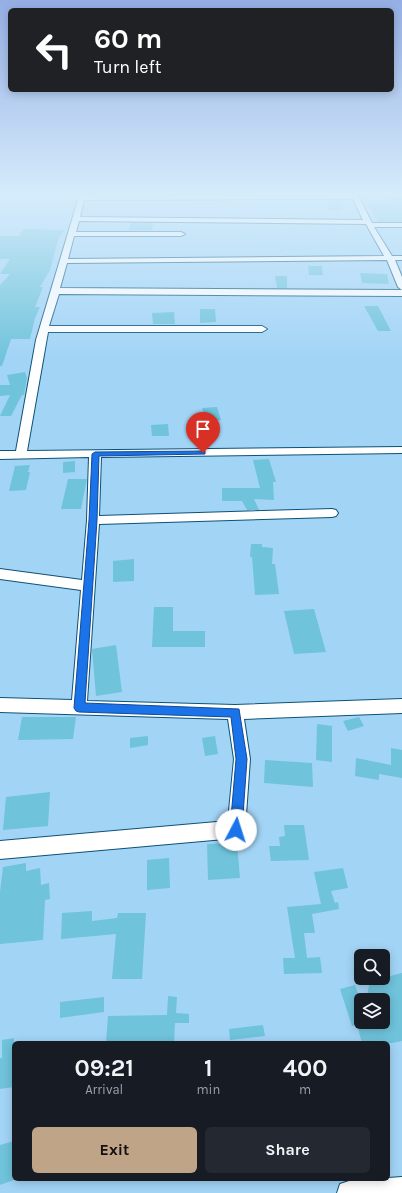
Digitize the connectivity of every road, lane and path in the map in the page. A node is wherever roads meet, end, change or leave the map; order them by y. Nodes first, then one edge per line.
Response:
1 (67, 249) edge
2 (384, 249) edge
3 (390, 258) junction
4 (402, 258) edge
5 (63, 261) junction
6 (402, 287) edge
7 (55, 291) junction
8 (402, 293) edge
9 (44, 329) junction
10 (262, 329) dead end
11 (402, 450) edge
12 (95, 454) junction
13 (0, 455) edge
14 (21, 455) junction
15 (332, 514) dead end
16 (93, 520) junction
17 (0, 574) edge
18 (88, 586) junction
19 (0, 705) edge
20 (402, 706) edge
21 (79, 708) junction
22 (235, 712) junction
23 (0, 850) edge
24 (402, 1189) edge
25 (349, 1193) edge

1 - 5 street
2 - 3 street
3 - 4 street
3 - 5 street
3 - 6 street
5 - 7 street
7 - 8 street
7 - 9 street
9 - 10 street
9 - 14 street
11 - 12 street
12 - 14 street
12 - 16 street
13 - 14 street
15 - 16 street
16 - 18 street
17 - 18 street
18 - 21 street
19 - 21 street
20 - 22 street
21 - 22 street
22 - 23 street
24 - 25 street

